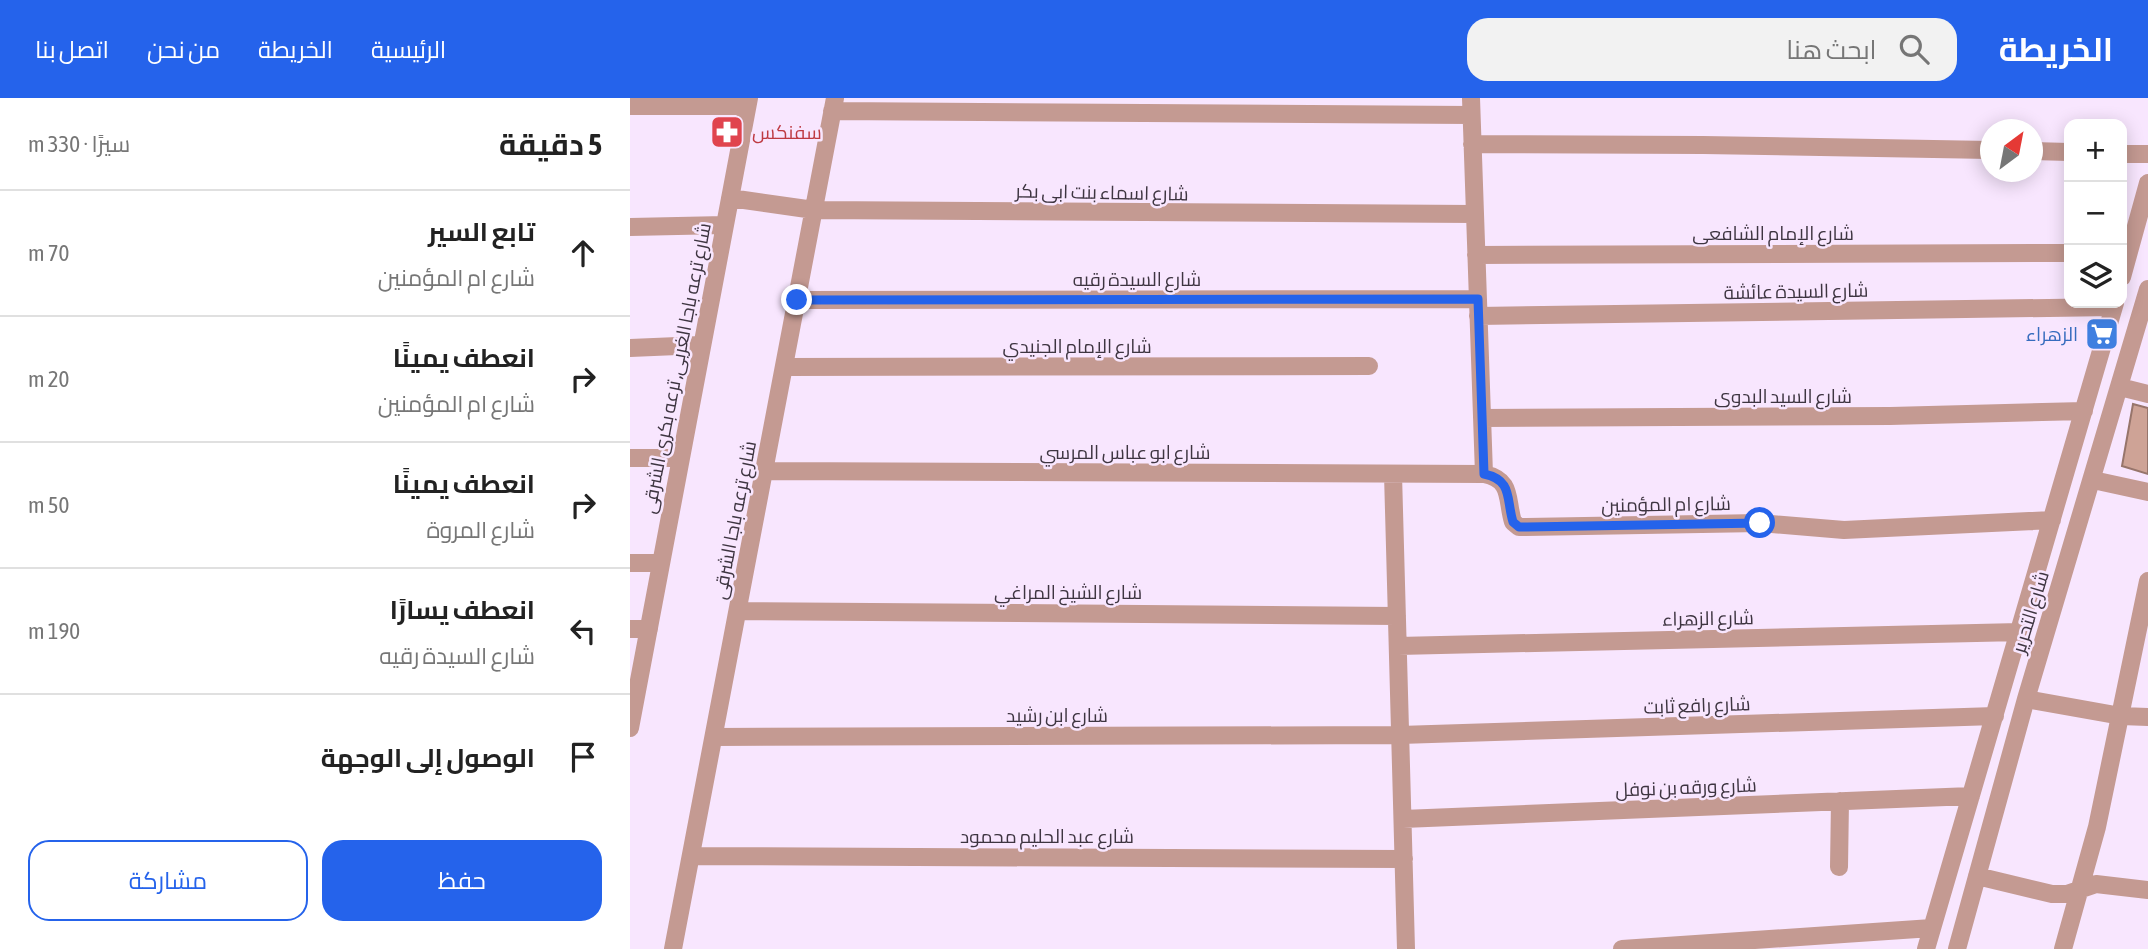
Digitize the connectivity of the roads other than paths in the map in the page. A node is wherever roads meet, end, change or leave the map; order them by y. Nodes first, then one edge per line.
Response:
1 (748, 102) edge
2 (834, 104) edge
3 (630, 106) edge
4 (1471, 107) edge
5 (1472, 144) junction
6 (1980, 150) edge
7 (2043, 151) edge
8 (2064, 152) edge
9 (2127, 154) edge
10 (2148, 154) edge
11 (2148, 183) edge
12 (730, 198) junction
13 (814, 210) junction
14 (1475, 215) junction
15 (725, 225) junction
16 (630, 226) edge
17 (2127, 247) edge
18 (2064, 253) edge
19 (1476, 255) junction
20 (2148, 289) edge
21 (797, 300) junction
22 (1478, 308) junction
23 (2113, 309) edge
24 (2138, 324) junction
25 (701, 345) junction
26 (630, 348) edge
27 (1369, 366) dead end
28 (785, 367) junction
29 (2120, 387) junction
30 (2148, 394) edge
31 (2084, 411) junction
32 (1482, 418) junction
33 (630, 458) edge
34 (680, 458) junction
35 (765, 471) junction
36 (1393, 474) junction
37 (1484, 474) junction
38 (2093, 480) junction
39 (2148, 492) edge
40 (2052, 520) junction
41 (630, 564) edge
42 (661, 564) junction
43 (2148, 581) edge
44 (738, 611) junction
45 (1397, 615) junction
46 (630, 629) edge
47 (649, 629) junction
48 (2020, 632) junction
49 (1398, 646) junction
50 (2026, 699) junction
51 (1995, 716) junction
52 (2121, 716) junction
53 (2148, 717) edge
54 (630, 728) edge
55 (1400, 736) junction
56 (714, 737) junction
57 (1971, 796) junction
58 (1840, 802) junction
59 (1403, 819) junction
60 (691, 856) junction
61 (1404, 859) junction
62 (1839, 867) dead end
63 (1977, 876) junction
64 (2080, 888) junction
65 (2148, 890) edge
66 (1932, 928) junction
67 (673, 949) edge
68 (1406, 949) edge
69 (1622, 949) edge
70 (1926, 949) edge
71 (1957, 949) edge
72 (2063, 949) edge

1 - 3 street
1 - 12 street, شارع ترعه باجا الغربى, ترعه بكرى الشرقى
2 - 4 street
2 - 13 street, شارع ترعه باجا الشرقى
4 - 5 street
5 - 6 street
5 - 14 street
7 - 8 street
9 - 10 street
11 - 17 street
12 - 13 street, شارع اسماء بنت ابى بكر
12 - 15 street, شارع ترعه باجا الغربى, ترعه بكرى الشرقى
13 - 14 street, شارع اسماء بنت ابى بكر
13 - 21 street, شارع ترعه باجا الشرقى
14 - 19 street
15 - 16 street
15 - 25 street, شارع ترعه باجا الغربى, ترعه بكرى الشرقى
18 - 19 street, شارع الإمام الشافعى
19 - 22 street
20 - 24 street, شارع التحرير
21 - 22 street, شارع السيدة رقيه
21 - 28 street, شارع ترعه باجا الشرقى
22 - 23 street, شارع السيدة عائشة
22 - 32 street
23 - 24 street, شارع السيدة عائشة
23 - 31 street, شارع التحرير
24 - 29 street, شارع التحرير
25 - 26 street
25 - 34 street, شارع ترعه باجا الغربى, ترعه بكرى الشرقى
27 - 28 street, شارع الإمام الجنيدي
28 - 35 street, شارع ترعه باجا الشرقى
29 - 30 street
29 - 38 street, شارع التحرير
31 - 32 street, شارع السيد البدوى
31 - 40 street, شارع التحرير
32 - 37 street
33 - 34 street
34 - 42 street, شارع ترعه باجا الغربى, ترعه بكرى الشرقى
35 - 36 street, شارع ابو عباس المرسي
35 - 44 street, شارع ترعه باجا الشرقى
36 - 37 street, شارع ابو عباس المرسي
36 - 45 street
37 - 40 street, شارع ام المؤمنين
38 - 39 street
38 - 50 street, شارع التحرير
40 - 48 street, شارع التحرير
41 - 42 street
42 - 47 street, شارع ترعه باجا الغربى, ترعه بكرى الشرقى
43 - 52 street
44 - 45 street, شارع الشيخ المراغي
44 - 56 street, شارع ترعه باجا الشرقى
45 - 49 street
46 - 47 street
47 - 54 street, شارع ترعه باجا الغربى, ترعه بكرى الشرقى
48 - 49 street, شارع الزهراء
48 - 51 street, شارع التحرير
49 - 55 street
50 - 52 street
50 - 63 street, شارع التحرير
51 - 55 street, شارع رافع ثابت
51 - 57 street, شارع التحرير
52 - 53 street
52 - 64 street
55 - 56 street, شارع ابن رشيد
55 - 59 street
56 - 60 street, شارع ترعه باجا الشرقى
57 - 58 street, شارع ورقه بن نوفل
57 - 66 street, شارع التحرير
58 - 59 street, شارع ورقه بن نوفل
58 - 62 street
59 - 61 street
60 - 61 street, شارع عبد الحليم محمود
60 - 67 street, شارع ترعه باجا الشرقى
61 - 68 street
63 - 64 street
63 - 71 street, شارع التحرير
64 - 65 street
64 - 72 street
66 - 69 street
66 - 70 street, شارع التحرير

